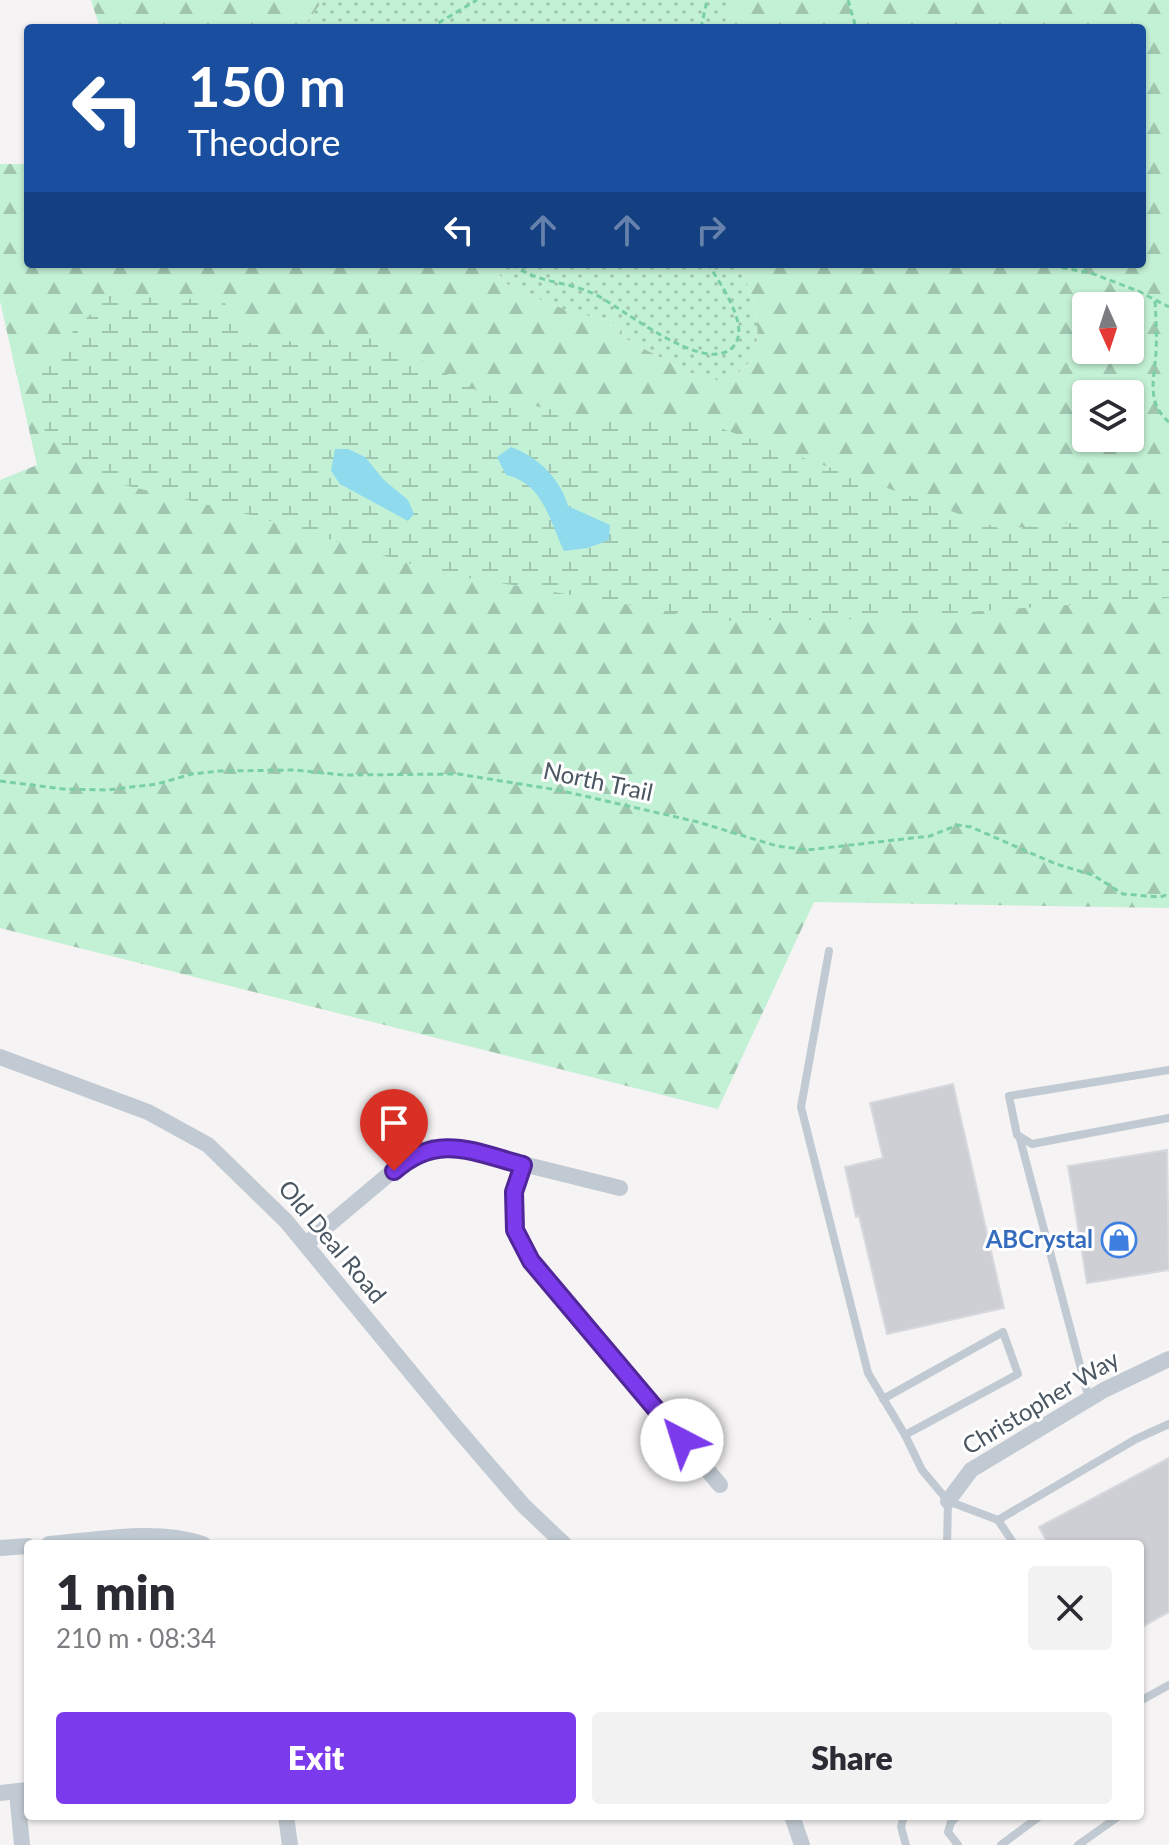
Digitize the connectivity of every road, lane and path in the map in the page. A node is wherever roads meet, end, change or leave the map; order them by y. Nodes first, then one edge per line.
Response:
1 (477, 0) edge
2 (707, 0) edge
3 (848, 0) edge
4 (437, 24) edge
5 (702, 24) edge
6 (855, 24) edge
7 (518, 268) edge
8 (710, 268) edge
9 (1064, 268) edge
10 (1155, 301) junction
11 (1169, 307) edge
12 (1169, 422) edge
13 (0, 781) edge
14 (1169, 894) edge
15 (829, 951) dead end
16 (0, 1057) edge
17 (1169, 1070) edge
18 (1169, 1118) edge
19 (1020, 1139) junction
20 (523, 1165) junction
21 (620, 1188) dead end
22 (306, 1244) junction
23 (1169, 1359) edge
24 (883, 1399) junction
25 (1089, 1399) junction
26 (1169, 1424) edge
27 (905, 1435) junction
28 (720, 1485) dead end
29 (948, 1501) junction
30 (998, 1520) junction
31 (102, 1540) edge
32 (180, 1540) edge
33 (560, 1540) edge
34 (947, 1540) edge
35 (1011, 1540) edge
36 (24, 1546) edge
37 (0, 1548) edge
38 (1169, 1685) edge
39 (1144, 1699) edge
40 (15, 1792) edge
41 (287, 1820) edge
42 (793, 1820) edge
43 (903, 1820) edge
44 (953, 1820) edge
45 (1035, 1820) edge
46 (1113, 1820) edge
47 (22, 1845) edge
48 (290, 1845) edge
49 (802, 1845) edge
50 (906, 1845) edge
51 (958, 1845) edge
52 (1001, 1845) edge
53 (1078, 1845) edge

1 - 4 path
2 - 5 path
3 - 6 path
7 - 8 path
9 - 10 path
10 - 11 path
10 - 12 path
13 - 14 path, North Trail
15 - 24 lane
16 - 22 street, Old Deal Road
17 - 19 lane
18 - 19 lane
19 - 25 lane
20 - 21 street
20 - 22 street
20 - 28 street
22 - 33 street, Old Deal Road
23 - 25 street, Christopher Way
24 - 27 lane
24 - 27 lane
25 - 29 street, Christopher Way
26 - 30 lane
27 - 29 lane
29 - 30 lane
29 - 34 lane
30 - 35 lane
31 - 32 street
36 - 37 street
38 - 39 lane
40 - 47 street
41 - 48 street
42 - 49 street
43 - 50 lane
44 - 51 lane
45 - 52 lane
46 - 53 lane

